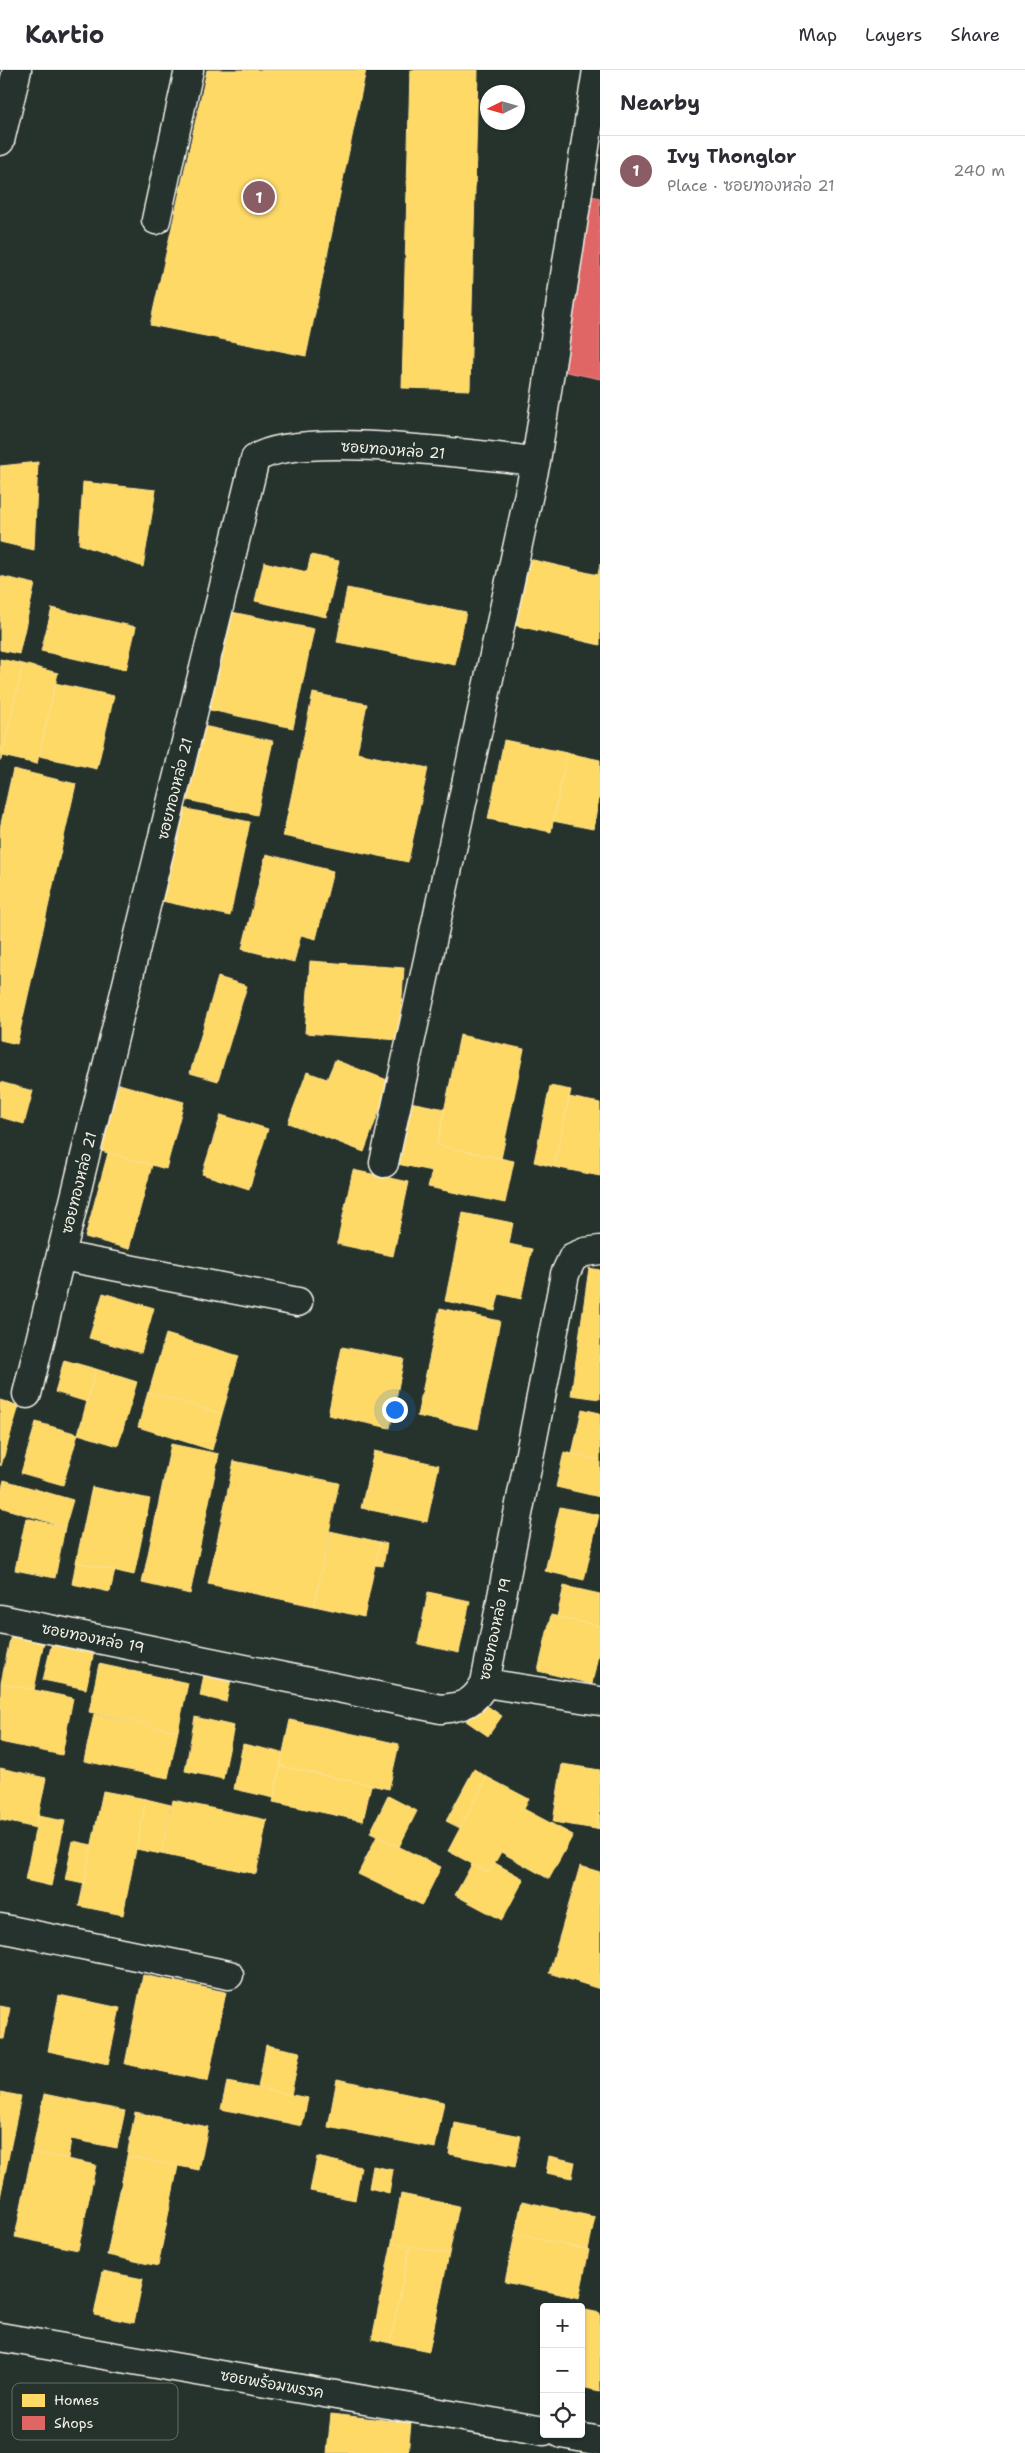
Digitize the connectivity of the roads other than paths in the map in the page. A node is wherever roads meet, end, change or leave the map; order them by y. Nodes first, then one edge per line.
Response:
1 (17, 70) edge
2 (189, 70) edge
3 (597, 70) edge
4 (0, 141) edge
5 (156, 220) dead end
6 (536, 461) junction
7 (384, 1163) dead end
8 (600, 1250) edge
9 (62, 1256) junction
10 (298, 1302) dead end
11 (27, 1394) dead end
12 (0, 1619) edge
13 (485, 1683) junction
14 (600, 1701) edge
15 (0, 1928) edge
16 (228, 1975) dead end
17 (0, 2337) edge
18 (540, 2430) edge
19 (584, 2438) edge
20 (600, 2441) edge

1 - 4 street
2 - 5 street
3 - 6 street
6 - 7 street
6 - 9 street, ซอยทองหล่อ 21
8 - 13 street, ซอยทองหล่อ 19
9 - 10 street
9 - 11 street, ซอยทองหล่อ 21
12 - 13 street, ซอยทองหล่อ 19
13 - 14 street
15 - 16 street
17 - 18 street, ซอยพร้อมพรรค
19 - 20 street

